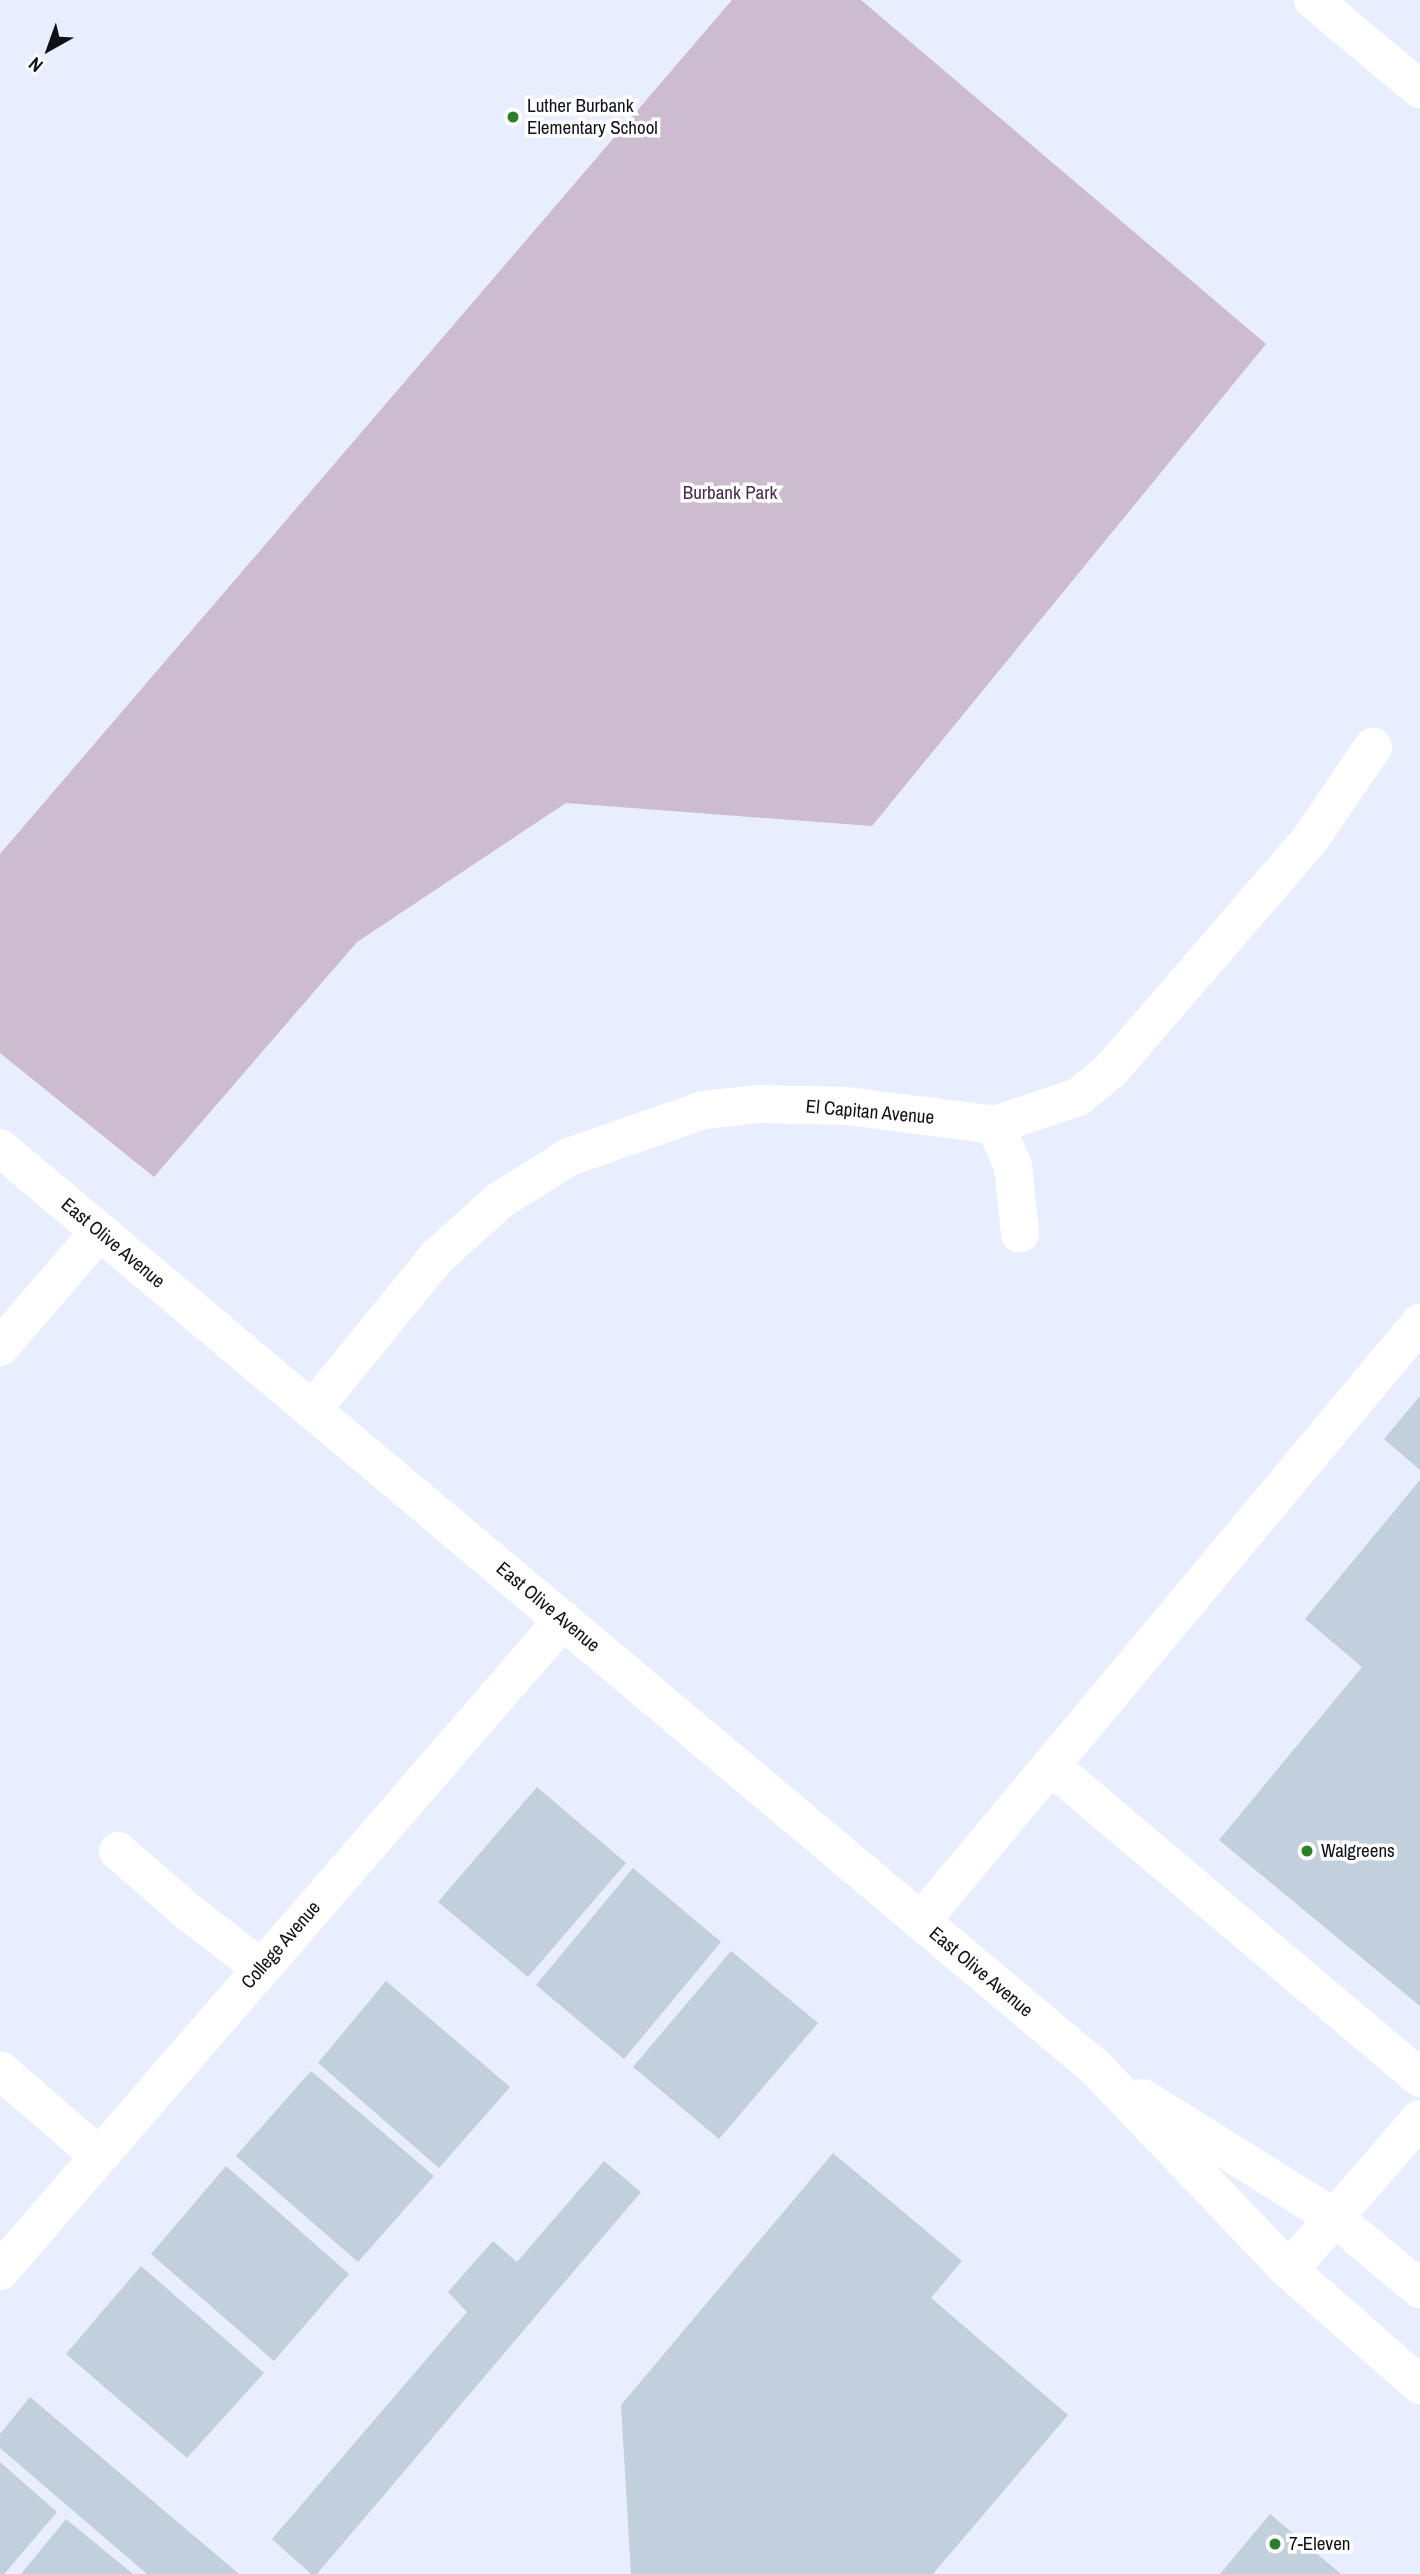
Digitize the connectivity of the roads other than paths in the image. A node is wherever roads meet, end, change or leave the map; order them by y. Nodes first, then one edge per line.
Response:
1 (1313, 0) edge
2 (1420, 89) edge
3 (1373, 747) dead end
4 (995, 1125) junction
5 (0, 1147) edge
6 (100, 1231) junction
7 (1020, 1234) dead end
8 (1420, 1323) edge
9 (0, 1347) edge
10 (312, 1410) junction
11 (563, 1620) junction
12 (1051, 1766) junction
13 (118, 1851) dead end
14 (921, 1921) junction
15 (261, 1968) junction
16 (1095, 2067) junction
17 (0, 2070) edge
18 (1420, 2078) edge
19 (1420, 2119) edge
20 (99, 2156) junction
21 (1335, 2218) junction
22 (1289, 2270) junction
23 (0, 2271) edge
24 (1420, 2289) edge
25 (1420, 2385) edge

1 - 2 street
3 - 4 street, El Capitan Avenue
4 - 7 street
4 - 10 street, El Capitan Avenue
5 - 6 street, East Olive Avenue
6 - 9 street
6 - 10 street, East Olive Avenue
8 - 12 street
10 - 11 street, East Olive Avenue
11 - 14 street, East Olive Avenue
11 - 15 street, College Avenue
12 - 14 street
12 - 18 street
13 - 15 street
14 - 16 street, East Olive Avenue
15 - 20 street, College Avenue
16 - 21 street, East Olive Avenue
16 - 22 street, East Olive Avenue
17 - 20 street
19 - 21 street
20 - 23 street, College Avenue
21 - 22 street
21 - 24 street, East Olive Avenue
22 - 25 street, East Olive Avenue

